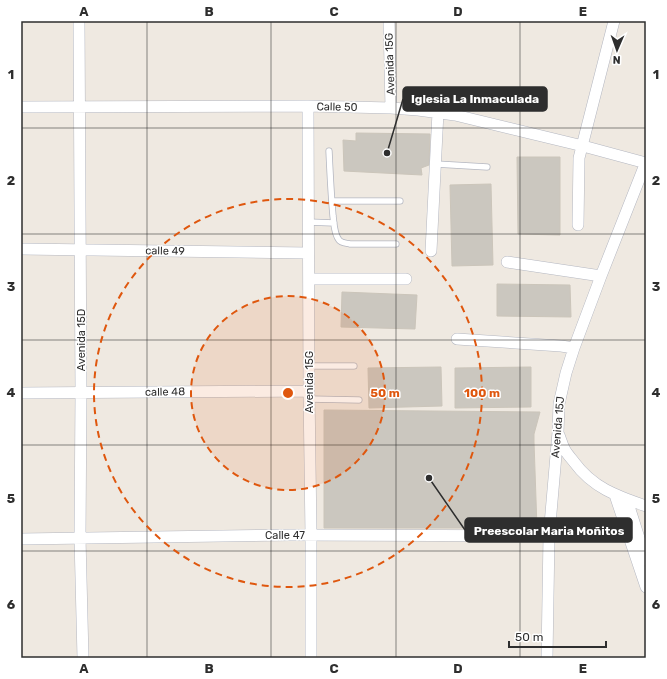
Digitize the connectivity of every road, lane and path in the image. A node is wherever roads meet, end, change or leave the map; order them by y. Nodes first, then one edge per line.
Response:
1 (79, 21) edge
2 (389, 21) edge
3 (614, 21) edge
4 (21, 106) edge
5 (80, 106) junction
6 (308, 106) junction
7 (391, 108) junction
8 (438, 112) junction
9 (583, 146) junction
10 (329, 151) dead end
11 (646, 163) edge
12 (436, 164) junction
13 (487, 167) dead end
14 (332, 201) junction
15 (400, 201) dead end
16 (308, 222) junction
17 (334, 223) junction
18 (578, 225) dead end
19 (396, 244) dead end
20 (21, 249) edge
21 (80, 249) junction
22 (431, 251) dead end
23 (308, 253) junction
24 (507, 262) dead end
25 (601, 276) junction
26 (406, 278) dead end
27 (309, 279) junction
28 (457, 339) dead end
29 (574, 348) junction
30 (309, 366) junction
31 (354, 366) dead end
32 (21, 393) edge
33 (81, 393) junction
34 (309, 395) junction
35 (359, 400) dead end
36 (558, 432) junction
37 (614, 495) junction
38 (627, 500) junction
39 (646, 506) edge
40 (311, 535) junction
41 (549, 536) junction
42 (80, 538) junction
43 (21, 539) edge
44 (646, 560) edge
45 (646, 587) edge
46 (83, 658) edge
47 (311, 658) edge
48 (547, 658) edge

1 - 5 street, Avenida 15D
2 - 7 street, Avenida 15G
3 - 9 street
4 - 5 street, Calle 50
5 - 6 street, Calle 50
5 - 21 street, Avenida 15D
6 - 7 street, Calle 50
6 - 16 street, Avenida 15G
7 - 8 street, Calle 50
8 - 9 street, Calle 50
8 - 12 street
9 - 11 street, Calle 50
9 - 18 street
10 - 14 lane
11 - 25 street, Avenida 15J
12 - 13 lane
12 - 22 street
14 - 15 lane
14 - 17 lane
16 - 17 lane
16 - 23 street, Avenida 15G
17 - 19 lane
20 - 21 street, calle 49
21 - 23 street, calle 49
21 - 33 street, Avenida 15D
23 - 27 street, Avenida 15G
24 - 25 street
25 - 29 street, Avenida 15J
26 - 27 street
27 - 30 street, Avenida 15G
28 - 29 street
29 - 36 street, Avenida 15J
30 - 31 lane
30 - 34 street, Avenida 15G
32 - 33 street, calle 48
33 - 34 street, calle 48
33 - 42 street, Avenida 15D
34 - 35 lane
34 - 40 street, Avenida 15G
36 - 37 street
36 - 41 street, Avenida 15J
37 - 38 street
37 - 45 street
38 - 39 street
38 - 44 street
40 - 41 street, Calle 47
40 - 42 street, Calle 47
40 - 47 street, Avenida 15G
41 - 48 street, Avenida 15J
42 - 43 street, Calle 47
42 - 46 street, Avenida 15D

